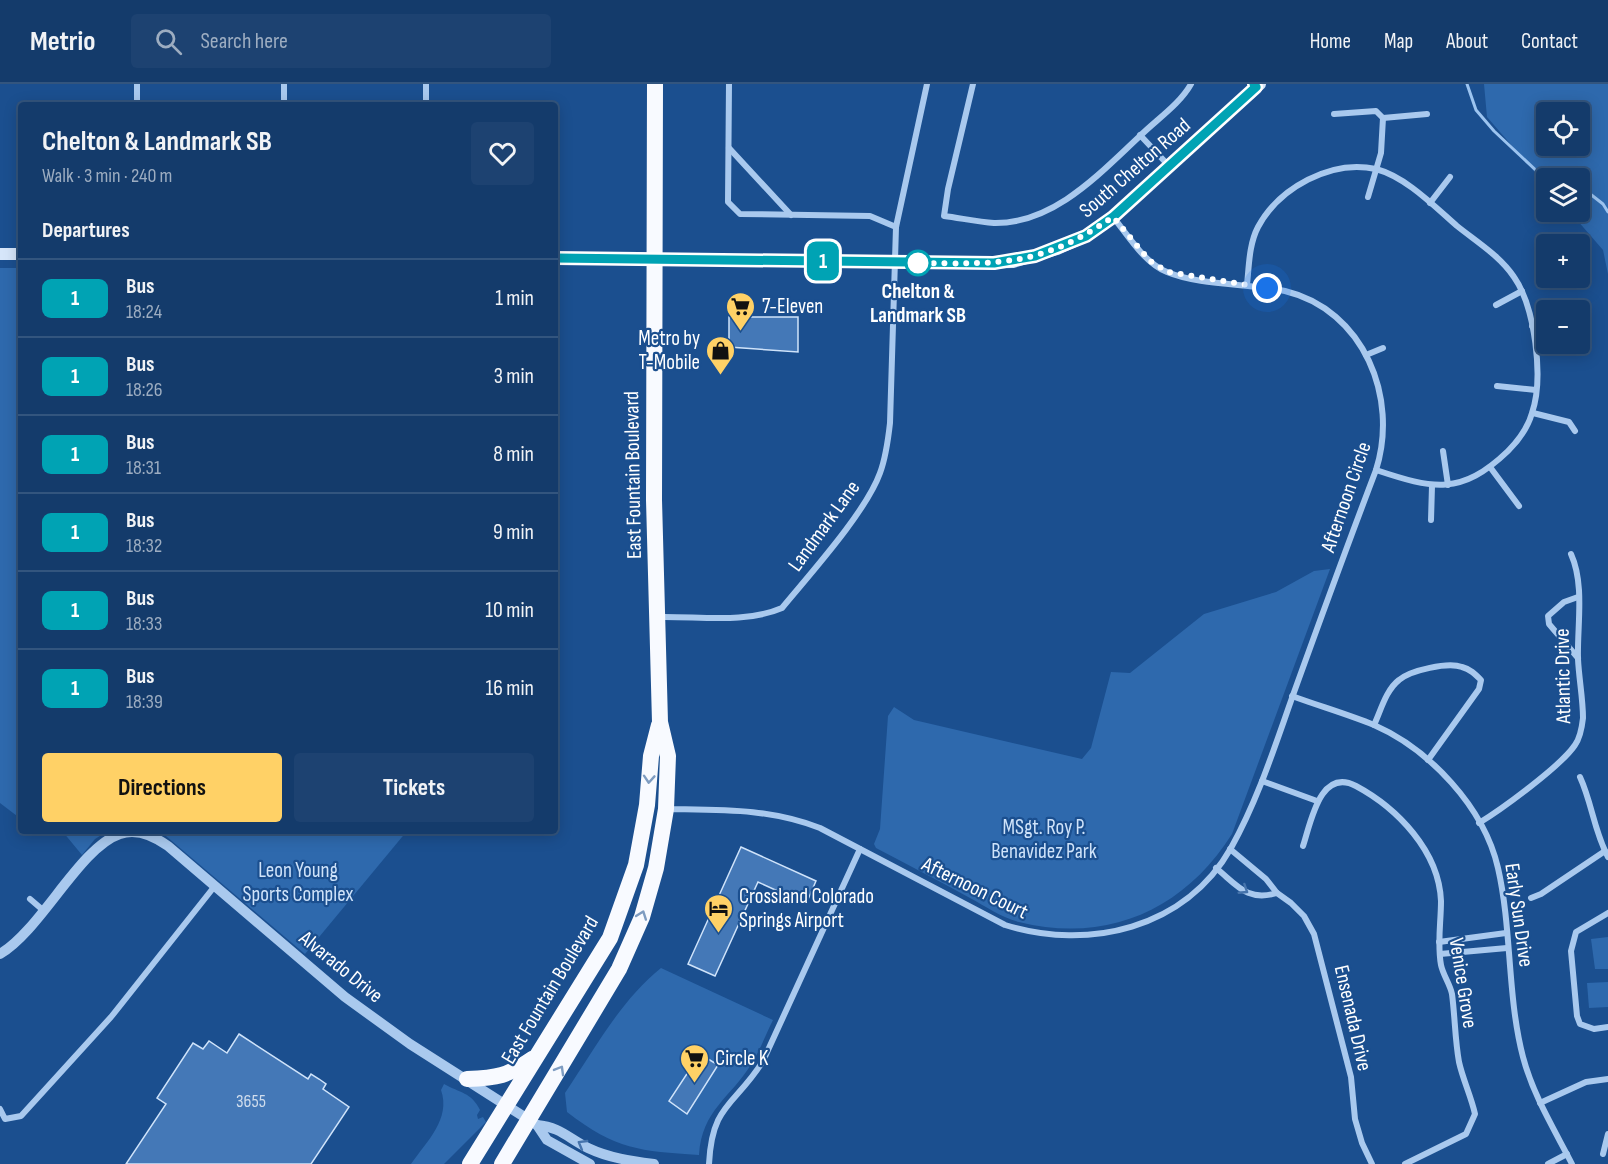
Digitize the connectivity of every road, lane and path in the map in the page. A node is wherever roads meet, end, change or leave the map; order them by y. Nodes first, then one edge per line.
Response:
1 (137, 84) edge
2 (284, 84) edge
3 (426, 84) edge
4 (655, 84) edge
5 (729, 84) edge
6 (927, 84) edge
7 (973, 84) edge
8 (1191, 84) edge
9 (1257, 85) edge
10 (137, 102) edge
11 (284, 102) edge
12 (426, 102) edge
13 (1334, 114) dead end
14 (1427, 114) dead end
15 (1383, 118) junction
16 (1140, 135) junction
17 (729, 148) junction
18 (1169, 166) junction
19 (1377, 170) junction
20 (1450, 177) dead end
21 (1368, 197) dead end
22 (1430, 203) junction
23 (791, 215) junction
24 (1113, 217) junction
25 (896, 226) junction
26 (0, 254) edge
27 (18, 254) edge
28 (558, 258) edge
29 (654, 258) junction
30 (893, 262) junction
31 (1247, 285) junction
32 (1522, 291) junction
33 (1496, 305) dead end
34 (1532, 326) junction
35 (1536, 326) edge
36 (1383, 348) dead end
37 (1366, 355) junction
38 (1497, 386) dead end
39 (1536, 390) junction
40 (1533, 413) junction
41 (1575, 431) dead end
42 (1443, 451) dead end
43 (1490, 467) junction
44 (1376, 470) junction
45 (1448, 485) junction
46 (1432, 486) junction
47 (1519, 506) dead end
48 (1431, 520) dead end
49 (1571, 554) dead end
50 (1578, 597) junction
51 (658, 617) junction
52 (1578, 658) junction
53 (1292, 696) junction
54 (660, 722) junction
55 (1374, 725) junction
56 (1428, 760) junction
57 (1580, 777) dead end
58 (1262, 781) junction
59 (1317, 801) junction
60 (666, 809) junction
61 (1479, 823) junction
62 (122, 834) edge
63 (144, 834) edge
64 (1303, 846) dead end
65 (860, 849) junction
66 (1230, 849) junction
67 (1606, 854) edge
68 (1216, 868) junction
69 (214, 887) junction
70 (1277, 893) junction
71 (1531, 898) dead end
72 (30, 899) dead end
73 (44, 911) junction
74 (1608, 913) edge
75 (1506, 933) junction
76 (1439, 942) junction
77 (1507, 948) junction
78 (0, 954) edge
79 (1440, 954) junction
80 (1608, 1027) edge
81 (538, 1055) junction
82 (467, 1079) junction
83 (1608, 1079) edge
84 (1540, 1103) junction
85 (507, 1105) junction
86 (0, 1109) edge
87 (533, 1123) junction
88 (1608, 1134) edge
89 (1567, 1154) junction
90 (1603, 1154) dead end
91 (470, 1164) edge
92 (502, 1164) edge
93 (590, 1164) edge
94 (654, 1164) edge
95 (709, 1164) edge
96 (1372, 1164) edge
97 (1405, 1164) edge
98 (1548, 1164) edge
99 (1572, 1164) edge

1 - 10 street
2 - 11 street
3 - 12 street
4 - 29 highway, East Fountain Boulevard
5 - 17 street
6 - 25 street, Landmark Lane
7 - 16 street
8 - 16 street
9 - 18 main road, South Chelton Road
13 - 15 street
14 - 15 street
15 - 19 street
16 - 18 street
17 - 23 street
17 - 23 street
18 - 24 main road, South Chelton Road
19 - 21 street
19 - 22 street
19 - 31 street
20 - 22 street
22 - 32 street
23 - 25 street
24 - 30 main road, South Chelton Road
24 - 31 street, Afternoon Circle
25 - 30 street, Landmark Lane
26 - 27 main road
28 - 29 main road, South Chelton Road
29 - 30 main road, South Chelton Road
29 - 51 highway, East Fountain Boulevard
30 - 51 street, Landmark Lane
31 - 37 street, Afternoon Circle
32 - 33 street
32 - 34 street
34 - 35 street
34 - 39 street
36 - 37 street
37 - 44 street, Afternoon Circle
38 - 39 street
39 - 40 street
40 - 41 street
40 - 43 street
42 - 45 street
43 - 45 street
43 - 47 street
44 - 46 street
44 - 53 street, Afternoon Circle
45 - 46 street
46 - 48 street
49 - 50 street, Atlantic Drive
50 - 52 street, Atlantic Drive
50 - 52 street
51 - 54 highway, East Fountain Boulevard
52 - 61 street, Atlantic Drive
53 - 55 street, Early Sun Drive
53 - 58 street, Afternoon Court
54 - 60 highway, East Fountain Boulevard
54 -> 81 highway, East Fountain Boulevard
55 - 56 street, Early Sun Drive
55 - 56 street
56 - 61 street, Early Sun Drive
57 - 67 street
58 - 59 street
58 - 66 street, Afternoon Court
59 - 64 street
59 - 76 street, Venice Grove
60 - 65 street, Afternoon Court
87 -> 60 highway, East Fountain Boulevard
61 - 75 street, Early Sun Drive
62 - 73 street, Alvarado Drive
63 - 69 street, Alvarado Drive
65 - 68 street, Afternoon Court
65 - 95 street
66 - 68 street, Afternoon Court
66 - 70 street, Ensenada Drive
67 - 71 street
68 -> 70 street
69 - 82 street, Alvarado Drive
69 - 86 street
70 - 96 street, Ensenada Drive
72 - 73 street
73 - 78 street, Alvarado Drive
74 - 80 street
75 - 76 street
75 - 77 street, Early Sun Drive
76 - 79 street, Venice Grove
77 - 79 street
77 - 84 street, Early Sun Drive
79 - 97 street, Venice Grove
81 - 82 highway
81 - 85 highway, East Fountain Boulevard
82 - 85 street, Alvarado Drive
83 - 84 street
84 - 89 street, Early Sun Drive
85 - 87 street, Alvarado Drive
85 - 91 highway, East Fountain Boulevard
87 - 92 highway, East Fountain Boulevard
87 - 93 street
94 -> 87 street
88 - 90 street
89 - 98 street
89 - 99 street, Early Sun Drive

